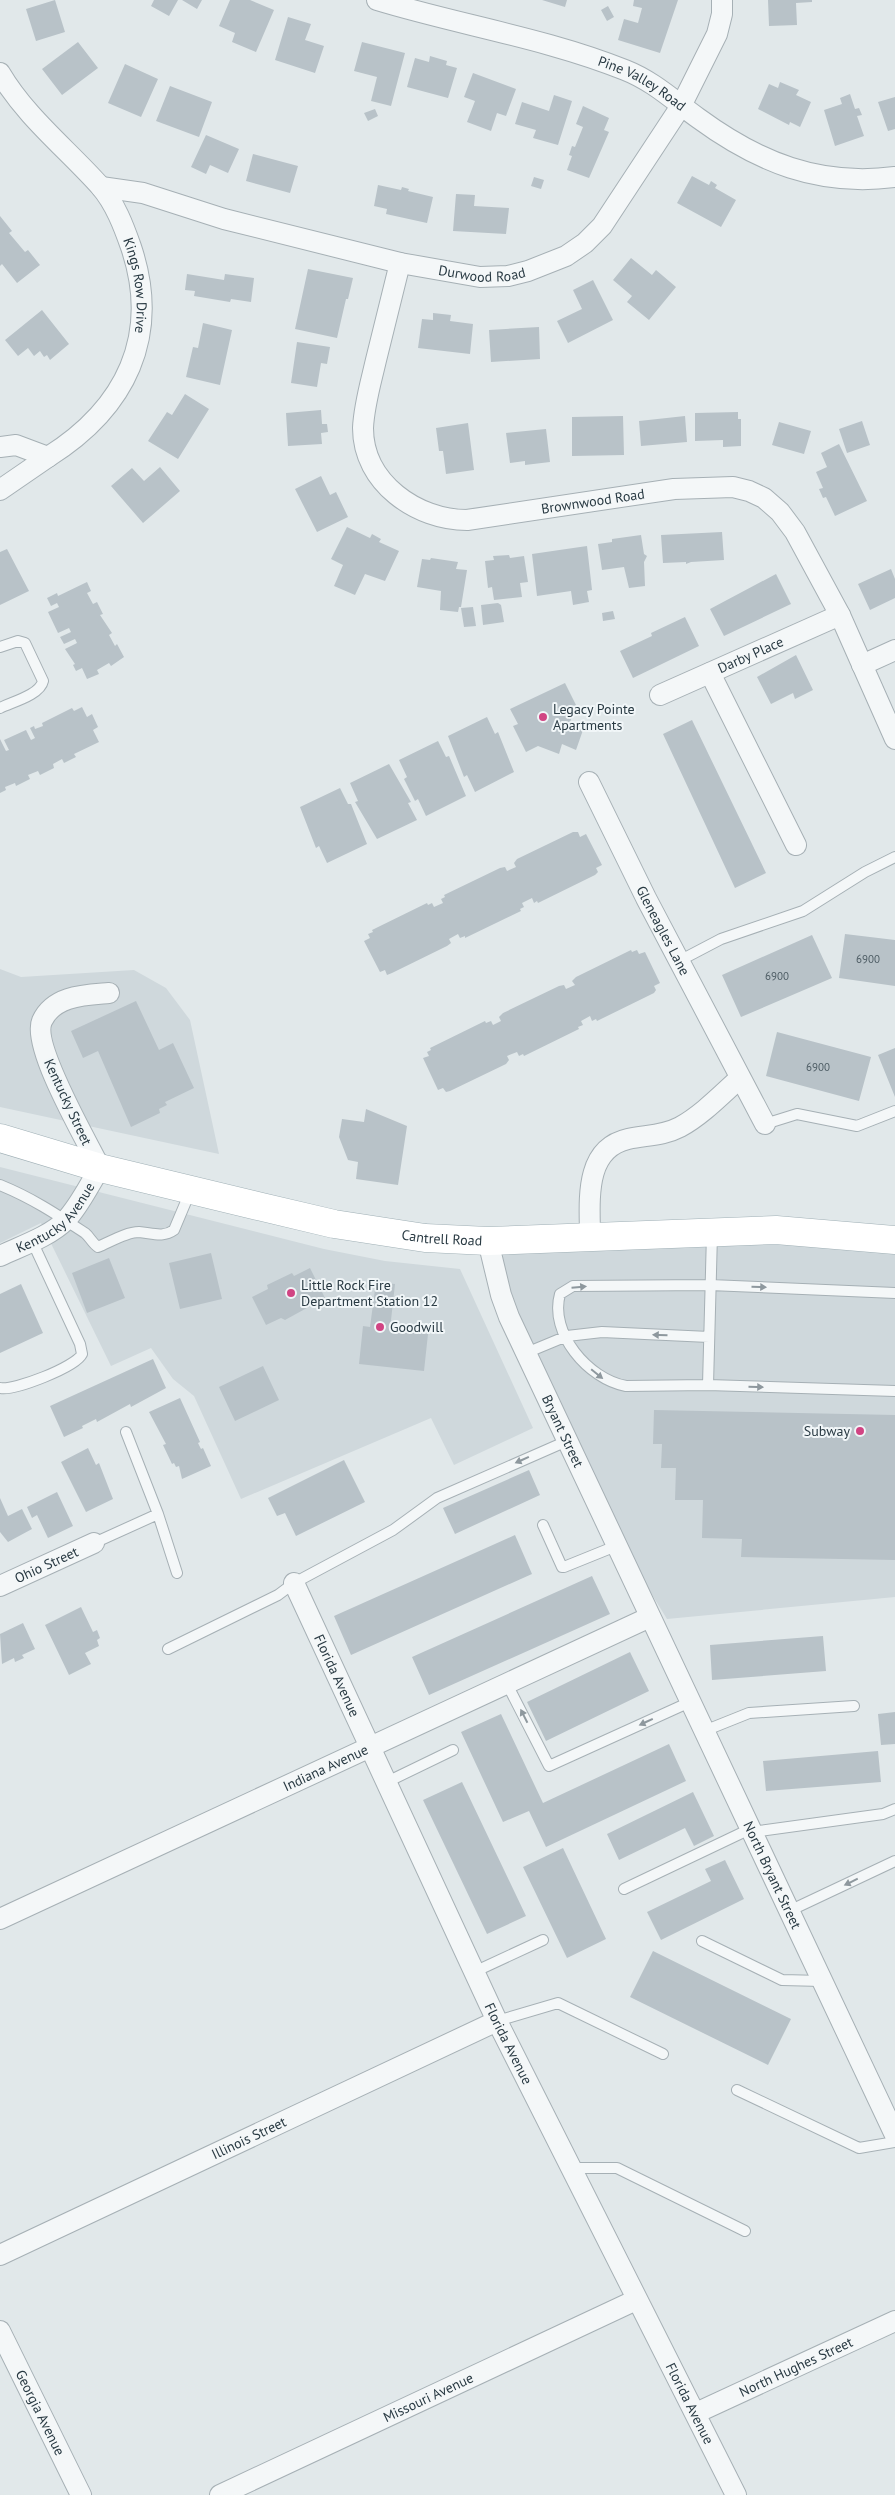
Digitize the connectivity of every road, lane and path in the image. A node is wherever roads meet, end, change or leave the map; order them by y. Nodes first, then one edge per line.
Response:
1 (377, 0) edge
2 (722, 0) edge
3 (408, 4) edge
4 (0, 73) edge
5 (681, 106) junction
6 (895, 177) edge
7 (101, 187) junction
8 (400, 263) junction
9 (0, 447) edge
10 (48, 457) junction
11 (0, 490) edge
12 (840, 615) junction
13 (0, 647) edge
14 (895, 650) edge
15 (862, 665) junction
16 (710, 673) junction
17 (660, 695) dead end
18 (0, 708) edge
19 (895, 739) edge
20 (589, 782) dead end
21 (796, 845) dead end
22 (895, 857) edge
23 (679, 961) junction
24 (109, 993) dead end
25 (740, 1078) junction
26 (895, 1111) edge
27 (765, 1124) joint
28 (0, 1138) edge
29 (100, 1168) junction
30 (0, 1186) edge
31 (191, 1190) junction
32 (66, 1220) junction
33 (712, 1232) junction
34 (590, 1238) junction
35 (895, 1240) edge
36 (32, 1241) junction
37 (488, 1241) junction
38 (0, 1256) edge
39 (710, 1285) junction
40 (895, 1293) edge
41 (567, 1336) junction
42 (709, 1336) junction
43 (526, 1353) junction
44 (708, 1385) junction
45 (0, 1388) edge
46 (895, 1391) edge
47 (126, 1432) dead end
48 (567, 1441) junction
49 (158, 1514) junction
50 (543, 1525) dead end
51 (94, 1543) joint
52 (616, 1546) junction
53 (177, 1573) dead end
54 (294, 1583) junction
55 (0, 1586) edge
56 (650, 1617) junction
57 (168, 1649) dead end
58 (507, 1684) junction
59 (690, 1702) junction
60 (854, 1706) dead end
61 (704, 1731) junction
62 (370, 1747) junction
63 (453, 1750) dead end
64 (386, 1782) junction
65 (895, 1809) edge
66 (751, 1831) junction
67 (895, 1861) edge
68 (624, 1889) dead end
69 (789, 1911) junction
70 (0, 1919) edge
71 (543, 1940) dead end
72 (702, 1941) dead end
73 (474, 1972) junction
74 (822, 1981) junction
75 (497, 2022) junction
76 (663, 2054) dead end
77 (737, 2090) dead end
78 (895, 2135) edge
79 (895, 2142) edge
80 (570, 2168) junction
81 (745, 2231) dead end
82 (0, 2255) edge
83 (636, 2300) junction
84 (895, 2321) edge
85 (0, 2330) edge
86 (696, 2414) junction
87 (80, 2495) edge
88 (220, 2495) edge
89 (736, 2495) edge

1 - 3 street, Pine Valley Road
2 - 5 street, Durwood Road
3 - 5 street, Pine Valley Road
4 - 7 street, Kings Row Drive
5 - 6 street, Pine Valley Road
5 - 8 street, Durwood Road
7 - 8 street, Durwood Road
7 - 10 street, Kings Row Drive
8 - 12 street, Brownwood Road
9 - 10 street
10 - 11 street, Kings Row Drive
12 - 15 street, Brownwood Road
12 - 16 street, Darby Place
13 - 18 lane
14 - 15 street
15 - 19 street, Brownwood Road
16 - 17 street, Darby Place
16 - 21 street
20 - 23 street, Gleneagles Lane
22 - 23 lane
23 - 25 street, Gleneagles Lane
24 - 29 street, Kentucky Street
25 - 27 street, Gleneagles Lane
25 - 34 street
26 - 27 lane
28 - 29 main road, Cantrell Road
29 - 31 main road, Cantrell Road
29 - 32 street, Kentucky Avenue
30 - 32 lane
31 - 32 lane
31 - 37 main road, Cantrell Road
32 - 36 street, Kentucky Avenue
33 - 34 main road, Cantrell Road
33 - 35 main road, Cantrell Road
33 - 39 lane
34 - 37 main road, Cantrell Road
36 - 38 street, Kentucky Avenue
36 - 45 lane
37 - 43 street, Bryant Street
39 -> 40 lane
41 -> 39 lane
39 - 42 lane
42 -> 41 lane
41 - 43 lane
41 -> 44 lane
42 - 44 lane
43 - 48 street, Bryant Street
44 -> 46 lane
47 - 49 lane
48 - 52 street, Bryant Street
48 -> 54 lane
49 - 51 lane
49 - 53 lane
50 - 52 lane
51 - 55 street, Ohio Street
52 - 56 street, Bryant Street
54 - 57 lane
54 - 62 street, Florida Avenue
56 - 58 street, Indiana Avenue
56 - 59 street, North Bryant Street
59 -> 58 lane
58 - 62 street, Indiana Avenue
59 - 61 street, North Bryant Street
60 - 61 lane
61 - 66 street, North Bryant Street
62 - 64 street, Florida Avenue
62 - 70 street, Indiana Avenue
63 - 64 lane
64 - 73 street, Florida Avenue
65 - 66 lane
66 - 68 lane
66 - 69 street, North Bryant Street
67 -> 69 lane
69 - 74 street, North Bryant Street
71 - 73 lane
72 - 74 lane
73 - 75 street, Florida Avenue
74 - 78 street, North Bryant Street
75 - 76 lane
75 - 80 street, Florida Avenue
75 - 82 street, Illinois Street
77 - 79 lane
80 - 81 lane
80 - 83 street, Florida Avenue
83 - 86 street, Florida Avenue
83 - 88 street, Missouri Avenue
84 - 86 street, North Hughes Street
85 - 87 street, Georgia Avenue
86 - 89 street, Florida Avenue

